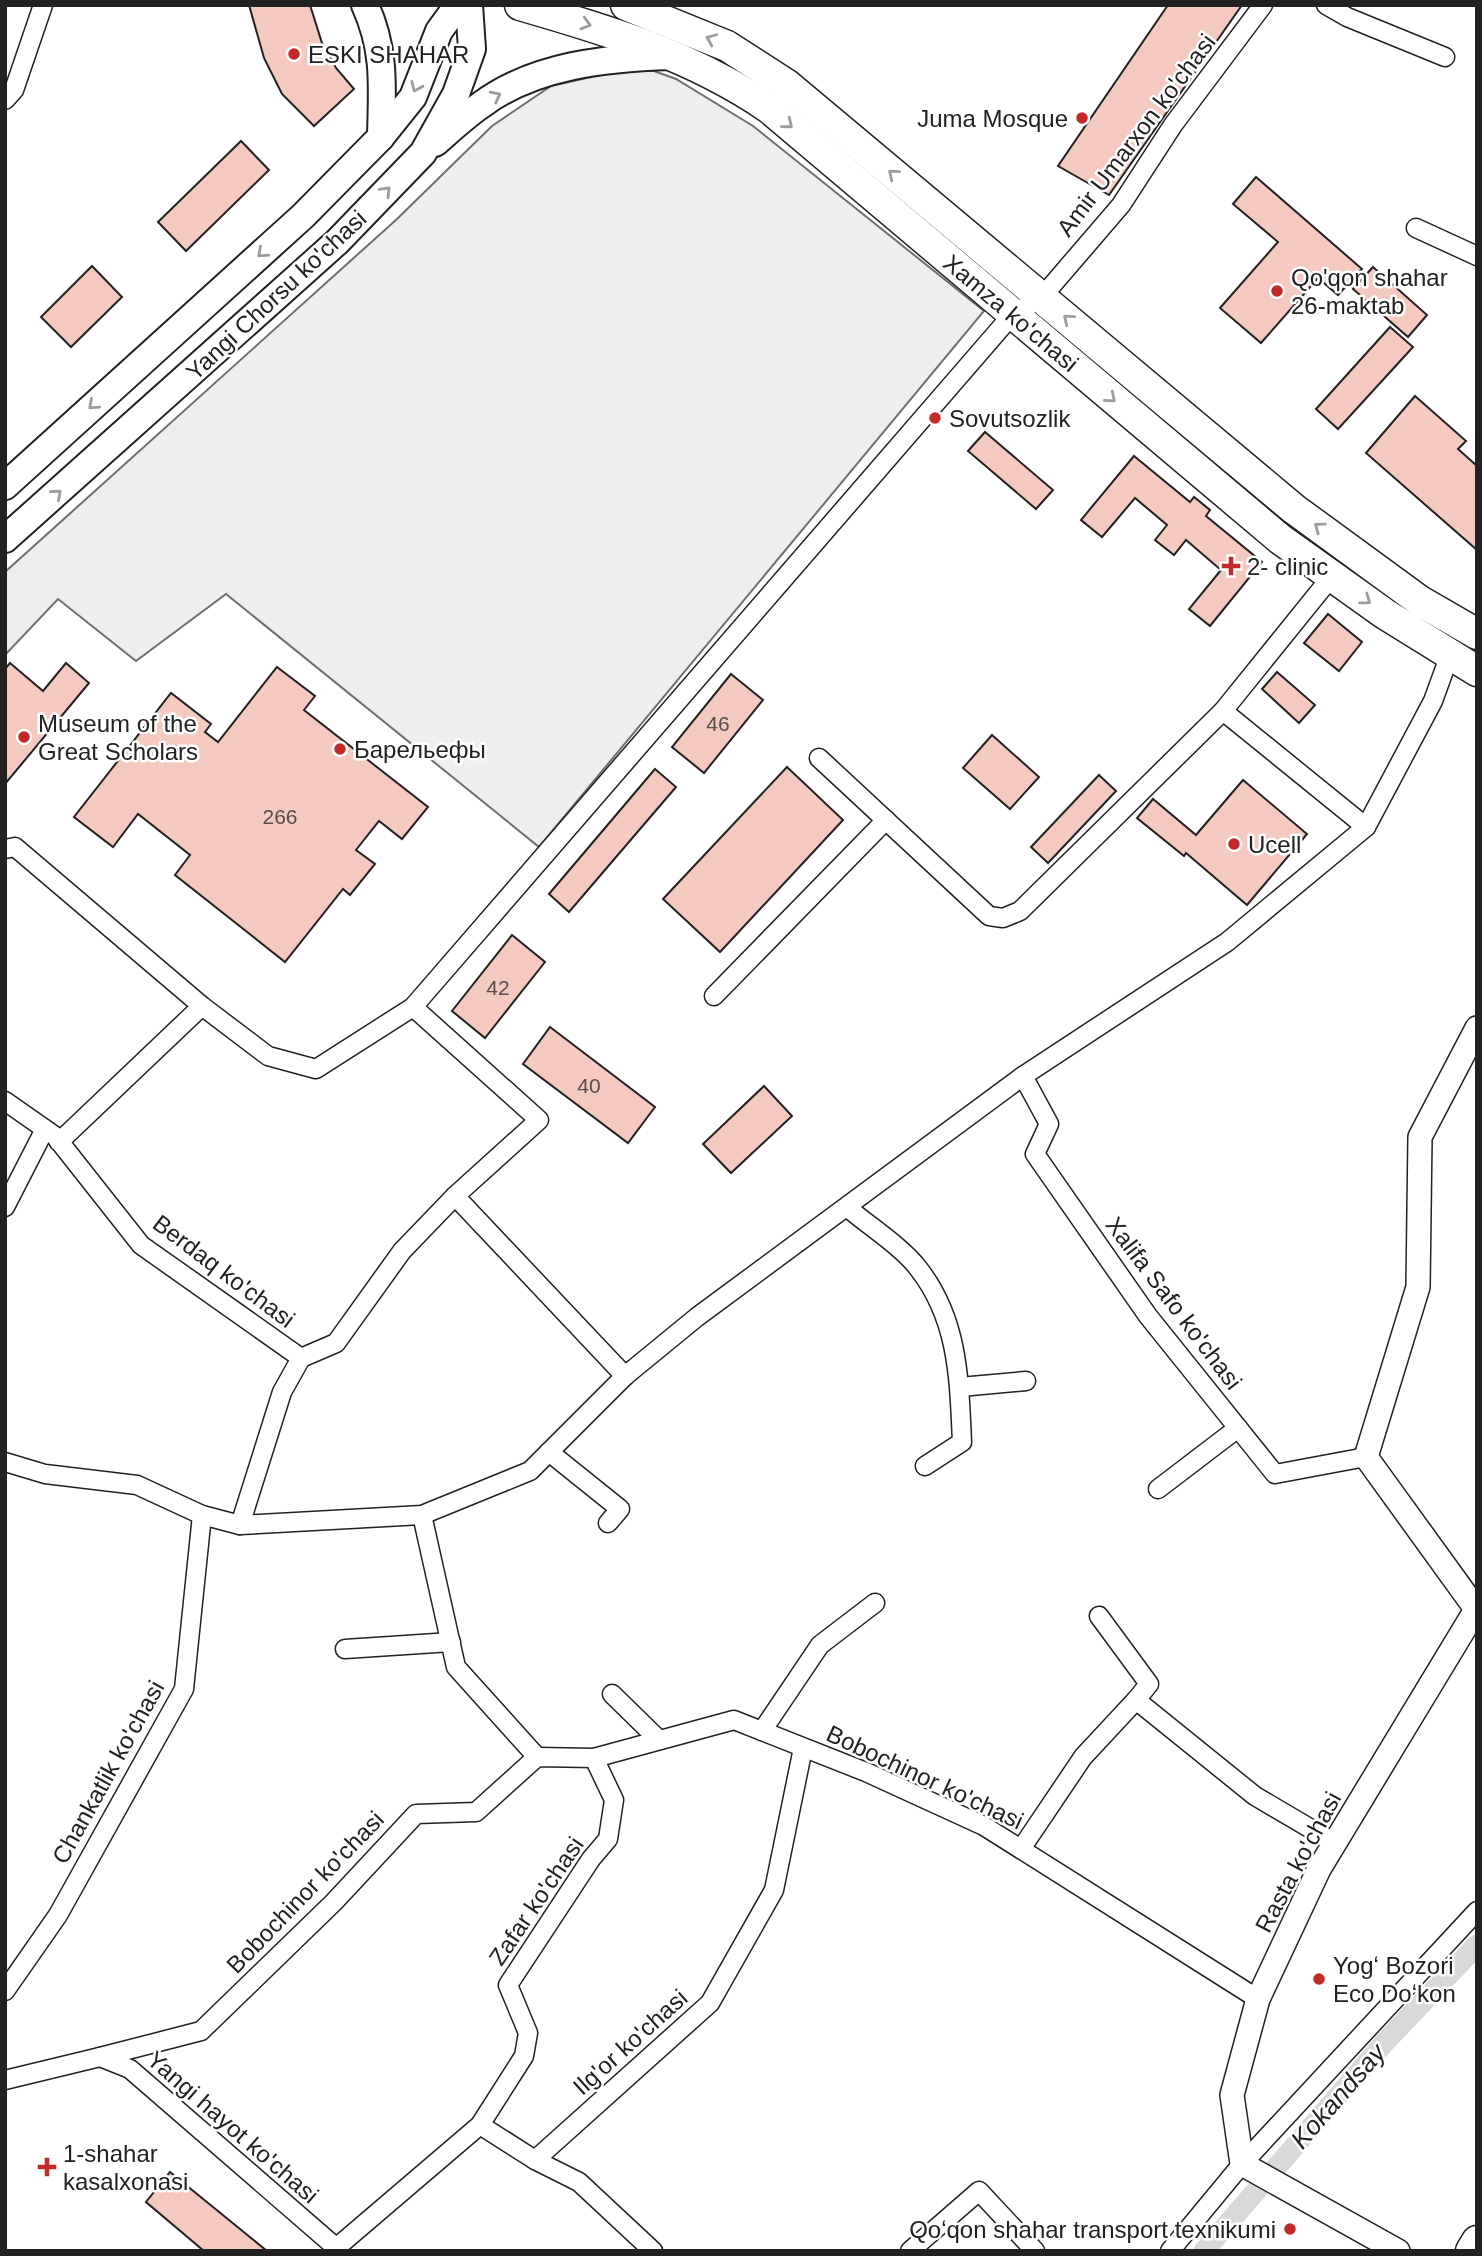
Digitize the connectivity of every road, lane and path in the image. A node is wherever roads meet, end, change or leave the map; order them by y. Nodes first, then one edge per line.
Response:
1 (43, 5) edge
2 (365, 5) edge
3 (458, 5) edge
4 (469, 5) edge
5 (520, 5) edge
6 (1263, 5) edge
7 (1326, 5) edge
8 (640, 8) edge
9 (678, 56) junction
10 (1445, 57) dead end
11 (5, 100) edge
12 (381, 137) junction
13 (423, 153) junction
14 (1416, 228) dead end
15 (1477, 256) edge
16 (1042, 297) junction
17 (1012, 315) junction
18 (5, 486) edge
19 (5, 539) edge
20 (1332, 576) junction
21 (1477, 634) edge
22 (1449, 657) junction
23 (1477, 671) edge
24 (1223, 711) junction
25 (819, 758) dead end
26 (886, 820) junction
27 (1366, 827) junction
28 (5, 849) edge
29 (714, 996) dead end
30 (202, 1006) junction
31 (413, 1007) junction
32 (1477, 1028) edge
33 (1023, 1076) junction
34 (5, 1101) edge
35 (45, 1129) junction
36 (59, 1142) junction
37 (455, 1196) junction
38 (5, 1207) edge
39 (848, 1208) junction
40 (301, 1358) junction
41 (625, 1376) junction
42 (1026, 1381) dead end
43 (960, 1387) junction
44 (1238, 1428) junction
45 (549, 1452) junction
46 (1366, 1458) junction
47 (5, 1462) edge
48 (925, 1466) dead end
49 (1158, 1489) dead end
50 (202, 1515) junction
51 (422, 1515) junction
52 (608, 1523) dead end
53 (240, 1525) junction
54 (875, 1603) dead end
55 (1476, 1608) edge
56 (1099, 1616) dead end
57 (451, 1642) junction
58 (345, 1649) dead end
59 (612, 1694) dead end
60 (1136, 1700) junction
61 (762, 1731) junction
62 (659, 1740) junction
63 (803, 1748) junction
64 (537, 1757) junction
65 (594, 1758) junction
66 (1335, 1843) junction
67 (1021, 1849) junction
68 (1477, 1911) edge
69 (5, 1991) edge
70 (1258, 1999) junction
71 (100, 2057) junction
72 (5, 2080) edge
73 (480, 2125) junction
74 (535, 2160) junction
75 (1242, 2164) junction
76 (1477, 2241) edge
77 (338, 2249) edge
78 (653, 2251) edge
79 (910, 2251) edge
80 (1035, 2251) edge
81 (1170, 2251) edge
82 (1398, 2251) edge
83 (1471, 2251) edge

1 - 11 street
2 - 12 main road
3 -> 12 main road, Yangi Chorsu ko'chasi
4 - 13 main road, Yangi Chorsu ko'chasi
5 -> 9 main road, Xamza ko'chasi
6 - 16 street, Amir Umarxon ko'chasi
7 - 10 street
16 -> 8 main road, Xamza ko'chasi
13 -> 9 main road
9 -> 17 main road, Xamza ko'chasi
12 -> 18 main road, Yangi Chorsu ko'chasi
19 -> 13 main road, Yangi Chorsu ko'chasi
14 - 15 street
16 - 17 street, Amir Umarxon ko'chasi
21 -> 16 main road, Xamza ko'chasi
17 -> 20 main road, Xamza ko'chasi
17 - 31 street, Amir Umarxon ko'chasi
20 -> 22 main road, Xamza ko'chasi
20 - 24 street
22 - 23 main road, Xamza ko'chasi
22 - 27 street
24 - 26 street
24 - 27 street
25 - 26 street
26 - 29 street
27 - 33 street
28 - 30 street, Amir Umarxon ko'chasi
30 - 31 street, Amir Umarxon ko'chasi
30 - 36 street
31 - 37 street
32 - 46 street
33 - 39 street
33 - 44 street, Xalifa Safo ko'chasi
34 - 35 street, Berdaq ko'chasi
35 - 36 street, Berdaq ko'chasi
35 - 38 street
36 - 40 street, Berdaq ko'chasi
37 - 40 street
37 - 41 street
39 - 41 street
39 - 43 street
40 - 53 street
41 - 45 street
42 - 43 street
43 - 48 street
44 - 46 street, Xalifa Safo ko'chasi
44 - 49 street
45 - 51 street
45 - 52 street
46 - 55 street
47 - 50 street
50 - 53 street
50 - 69 street, Chankatlik ko'chasi
51 - 53 street
51 - 57 street
54 - 61 street
55 - 66 street, Rasta ko'chasi
56 - 60 street
57 - 58 street
57 - 64 street
59 - 62 street
60 - 66 street
60 - 67 street
61 - 62 street, Bobochinor ko'chasi
61 - 63 street, Bobochinor ko'chasi
62 - 65 street, Bobochinor ko'chasi
63 - 67 street, Bobochinor ko'chasi
63 - 74 street, Ilg'or ko'chasi
64 - 65 street, Bobochinor ko'chasi
64 - 71 street, Bobochinor ko'chasi
65 - 73 street, Zafar ko'chasi
66 - 70 street, Rasta ko'chasi
67 - 70 street, Bobochinor ko'chasi
68 - 75 street
70 - 75 street, Rasta ko'chasi
71 - 72 street
71 - 77 street, Yangi hayot ko'chasi
73 - 74 street
73 - 77 street, Zafar ko'chasi
74 - 78 street
75 - 81 street
75 - 82 street
76 - 83 main road
79 - 80 street

